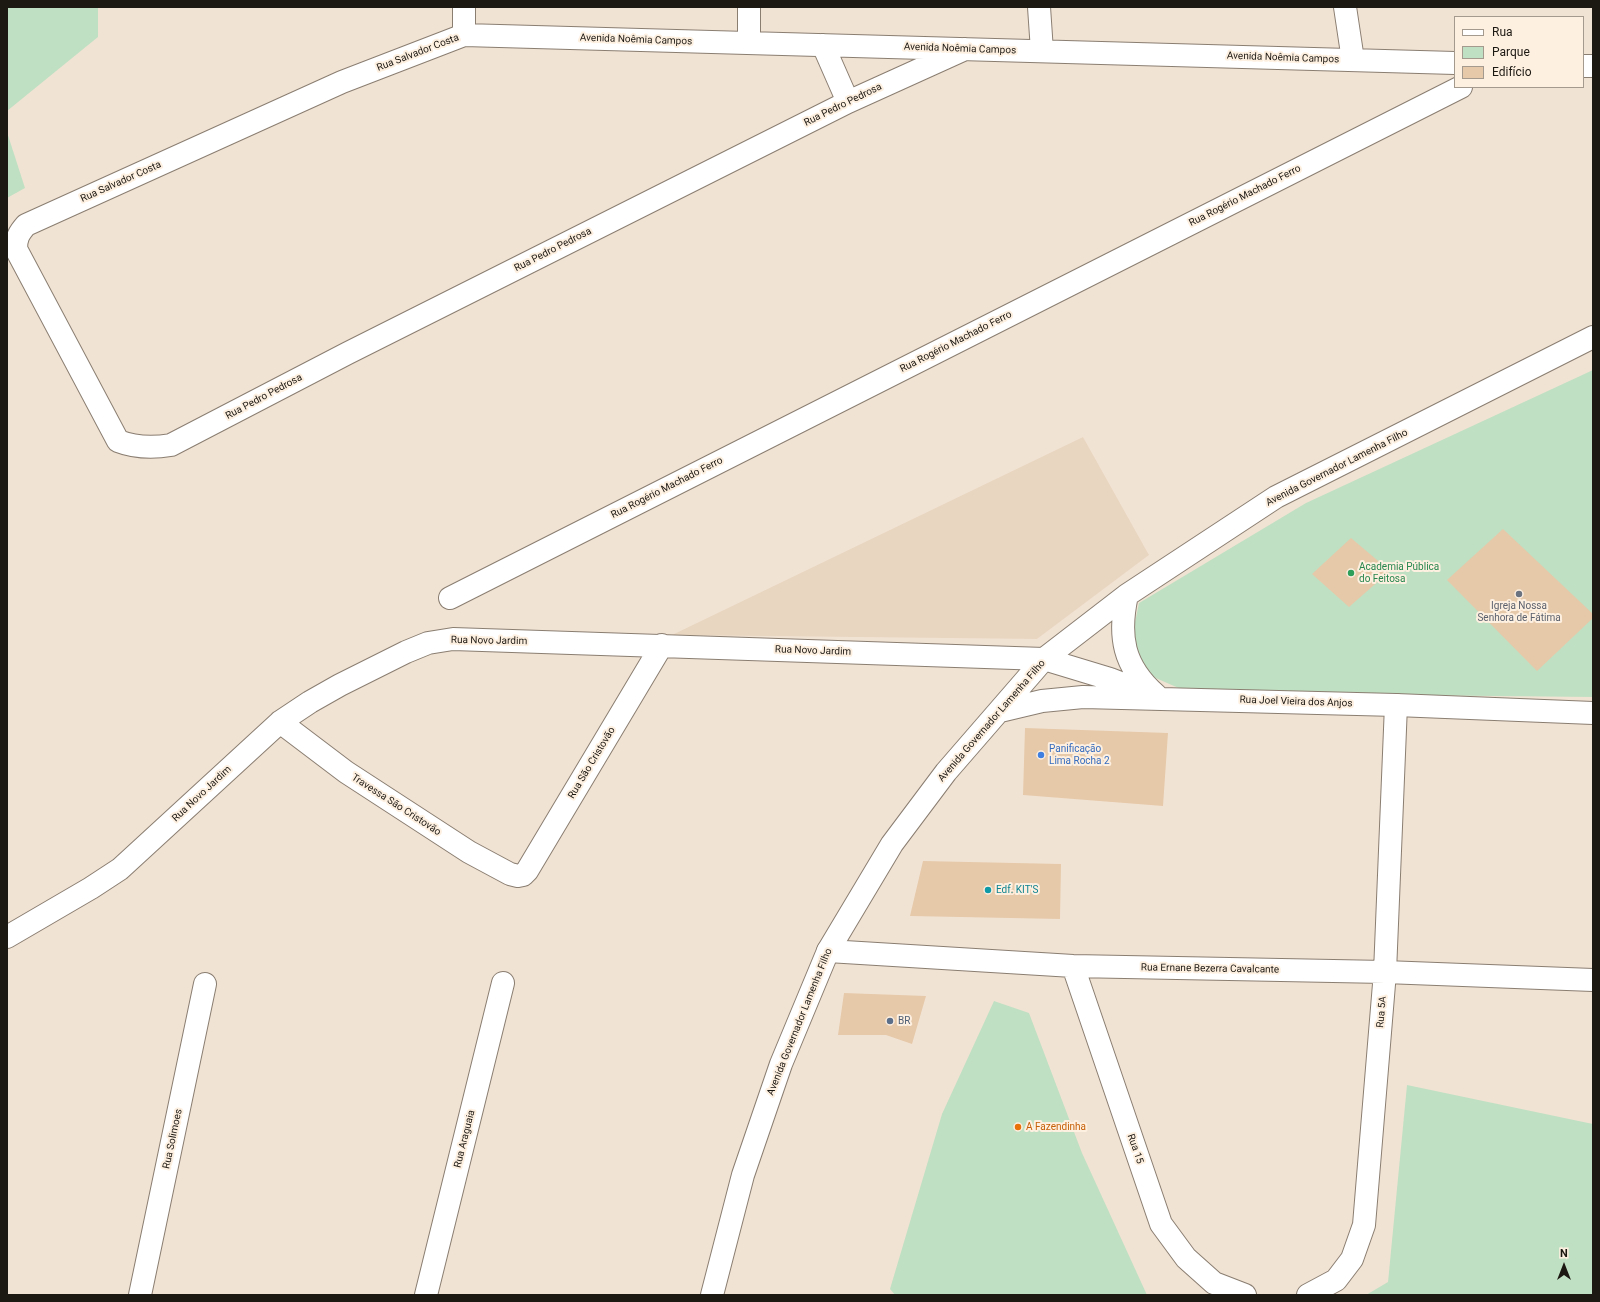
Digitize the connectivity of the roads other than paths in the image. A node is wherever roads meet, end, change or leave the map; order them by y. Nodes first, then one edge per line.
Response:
1 (464, 7) edge
2 (749, 7) edge
3 (1039, 7) edge
4 (1345, 7) edge
5 (464, 35) junction
6 (749, 43) junction
7 (824, 45) junction
8 (965, 49) junction
9 (1042, 51) junction
10 (1353, 60) junction
11 (1454, 63) edge
12 (1459, 88) edge
13 (848, 102) junction
14 (1593, 337) edge
15 (142, 447) joint
16 (1127, 595) junction
17 (450, 598) dead end
18 (662, 645) junction
19 (1044, 659) junction
20 (1160, 699) junction
21 (1396, 705) junction
22 (1000, 711) junction
23 (1593, 713) edge
24 (280, 722) junction
25 (518, 876) joint
26 (7, 937) edge
27 (828, 951) junction
28 (1073, 966) junction
29 (1385, 972) junction
30 (1593, 980) edge
31 (503, 983) dead end
32 (205, 984) dead end
33 (140, 1295) edge
34 (426, 1295) edge
35 (712, 1295) edge
36 (1245, 1295) edge
37 (1308, 1295) edge

1 - 5 street
2 - 6 street
3 - 9 street
4 - 10 street
5 - 6 street, Avenida Noêmia Campos
5 - 15 street, Rua Salvador Costa
6 - 7 street, Avenida Noêmia Campos
7 - 8 street, Avenida Noêmia Campos
7 - 13 street
8 - 9 street, Avenida Noêmia Campos
8 - 13 street, Rua Pedro Pedrosa
9 - 10 street, Avenida Noêmia Campos
10 - 11 street, Avenida Noêmia Campos
12 - 17 street, Rua Rogério Machado Ferro
13 - 15 street, Rua Pedro Pedrosa
14 - 16 street, Avenida Governador Lamenha Filho
16 - 19 street, Avenida Governador Lamenha Filho
16 - 20 street
18 - 19 street, Rua Novo Jardim
18 - 24 street, Rua Novo Jardim
18 - 25 street, Rua São Cristovão
19 - 20 street, Rua Novo Jardim
19 - 22 street, Avenida Governador Lamenha Filho
20 - 21 street, Rua Joel Vieira dos Anjos
20 - 22 street, Rua Joel Vieira dos Anjos
21 - 23 street, Rua Joel Vieira dos Anjos
21 - 29 street, Rua 5A
22 - 27 street, Avenida Governador Lamenha Filho
24 - 25 street, Travessa São Cristovão
24 - 26 street, Rua Novo Jardim
27 - 28 street, Rua Ernane Bezerra Cavalcante
27 - 35 street, Avenida Governador Lamenha Filho
28 - 29 street, Rua Ernane Bezerra Cavalcante
28 - 36 street, Rua 15
29 - 30 street, Rua Ernane Bezerra Cavalcante
29 - 37 street, Rua 5A
31 - 34 street, Rua Araguaia
32 - 33 street, Rua Solimoes

